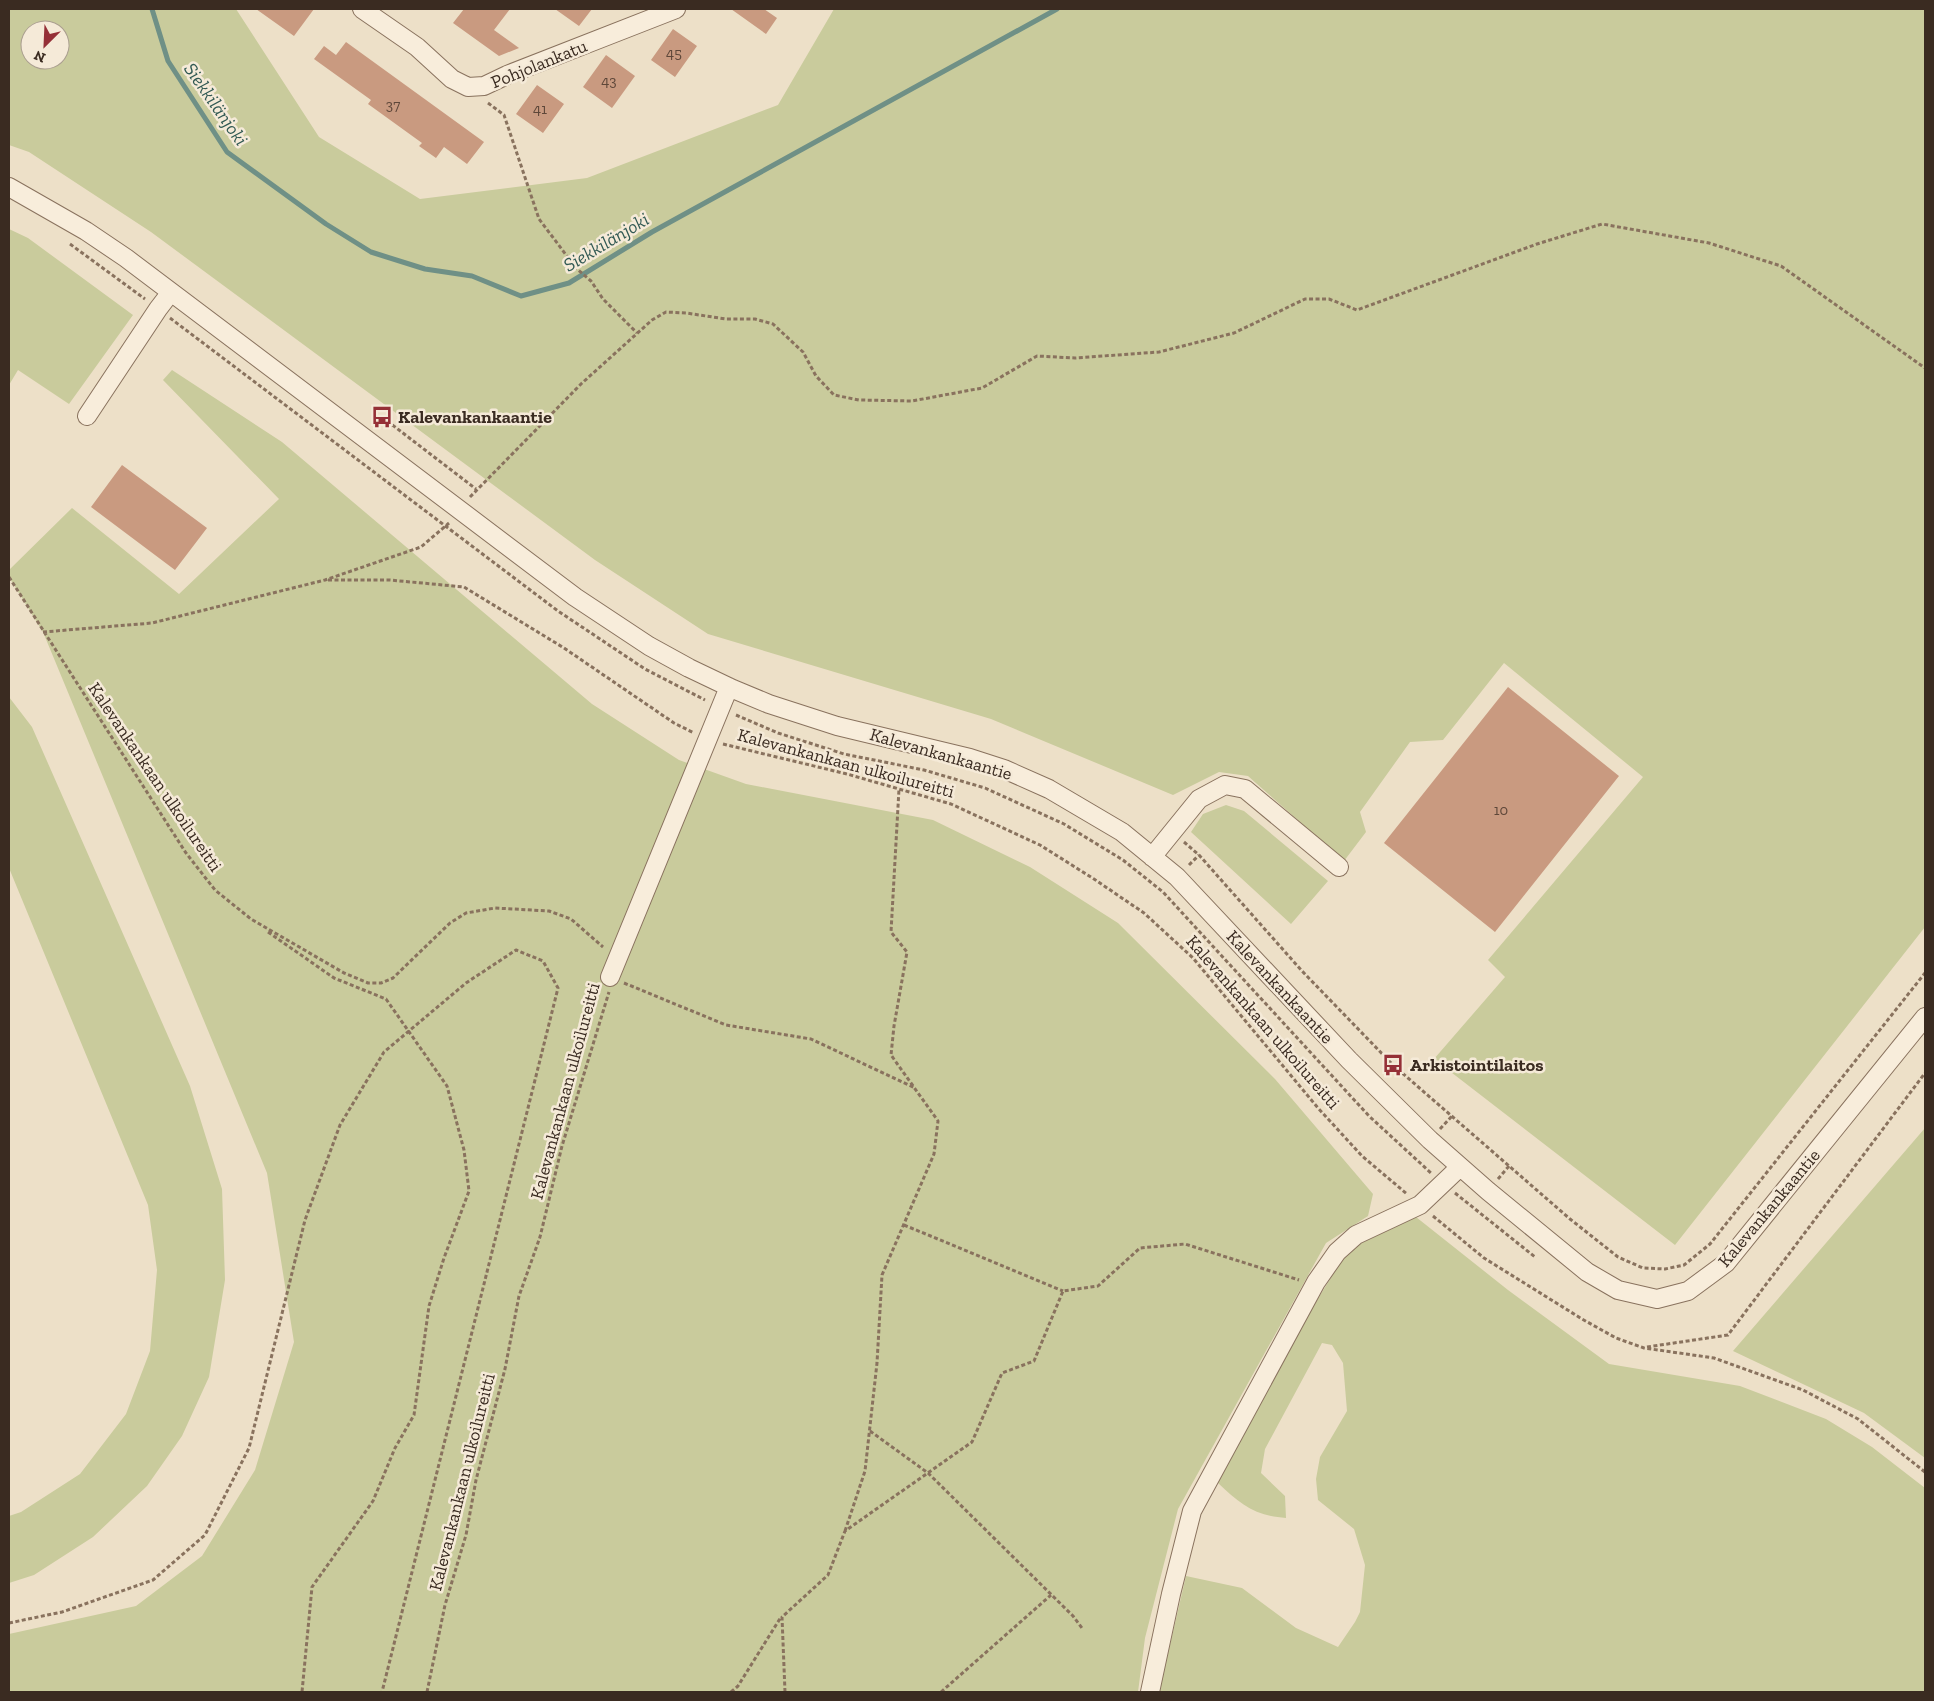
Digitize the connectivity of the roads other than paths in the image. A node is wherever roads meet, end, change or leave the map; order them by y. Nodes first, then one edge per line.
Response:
1 (362, 9) edge
2 (676, 9) edge
3 (9, 187) edge
4 (171, 292) junction
5 (87, 416) dead end
6 (729, 687) junction
7 (1152, 857) junction
8 (1339, 867) dead end
9 (610, 977) road end
10 (1925, 1017) edge
11 (1460, 1167) junction
12 (1150, 1692) edge

1 - 2 street, Pohjolankatu
3 - 4 street, Kalevankankaantie
4 - 5 street
4 - 6 street, Kalevankankaantie
6 - 7 street, Kalevankankaantie
6 - 9 street
7 - 8 street
7 - 11 street, Kalevankankaantie
10 - 11 street, Kalevankankaantie
11 - 12 street

